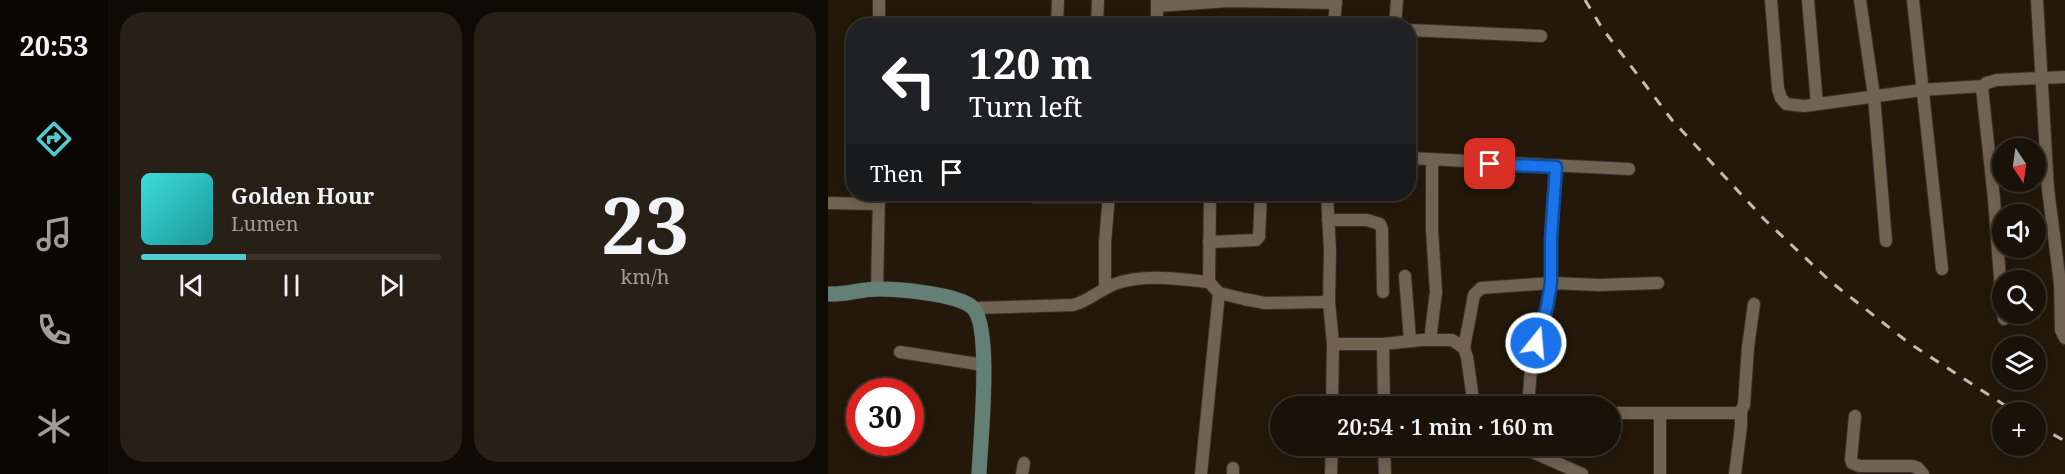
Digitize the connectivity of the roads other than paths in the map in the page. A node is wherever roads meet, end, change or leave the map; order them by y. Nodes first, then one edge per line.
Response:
1 (879, 0) edge
2 (1058, 0) edge
3 (1098, 0) edge
4 (1396, 0) edge
5 (1771, 0) edge
6 (1808, 0) edge
7 (1860, 0) edge
8 (1913, 0) edge
9 (2037, 0) edge
10 (1336, 2) edge
11 (1157, 3) edge
12 (879, 18) edge
13 (1057, 18) edge
14 (1098, 18) edge
15 (1335, 18) edge
16 (1395, 18) edge
17 (1416, 30) edge
18 (1541, 36) dead end
19 (2065, 77) edge
20 (2041, 78) junction
21 (1983, 86) junction
22 (1921, 90) junction
23 (1874, 96) junction
24 (1817, 104) junction
25 (1416, 159) edge
26 (1432, 160) junction
27 (1556, 167) junction
28 (1629, 169) dead end
29 (854, 201) edge
30 (879, 201) edge
31 (1108, 201) edge
32 (1210, 201) edge
33 (1261, 201) edge
34 (1327, 201) edge
35 (828, 203) edge
36 (1328, 220) junction
37 (1209, 242) junction
38 (1886, 242) dead end
39 (1942, 269) dead end
40 (1999, 270) edge
41 (1405, 276) dead end
42 (1209, 282) junction
43 (1551, 283) junction
44 (1658, 283) dead end
45 (1105, 288) junction
46 (877, 289) junction
47 (1219, 292) junction
48 (1383, 292) dead end
49 (828, 294) edge
50 (1329, 302) junction
51 (1754, 304) dead end
52 (975, 308) junction
53 (2065, 338) edge
54 (1410, 340) junction
55 (1430, 340) junction
56 (1333, 344) junction
57 (1383, 344) junction
58 (1464, 348) junction
59 (900, 352) dead end
60 (984, 365) junction
61 (1332, 396) edge
62 (1384, 396) edge
63 (1472, 396) edge
64 (1529, 396) edge
65 (1741, 411) junction
66 (1621, 413) edge
67 (1660, 414) junction
68 (1855, 416) dead end
69 (1332, 456) edge
70 (1384, 456) edge
71 (1542, 456) edge
72 (979, 474) edge
73 (1201, 474) edge
74 (1331, 474) edge
75 (1385, 474) edge
76 (1582, 474) edge
77 (1660, 474) edge
78 (1736, 474) edge
79 (1923, 474) edge

1 - 12 street
2 - 13 street
3 - 14 street
4 - 16 street
5 - 24 street
6 - 24 street
7 - 23 street
8 - 22 street
9 - 20 street
10 - 11 street
10 - 15 street
17 - 18 street
19 - 20 street
20 - 21 street
20 - 53 street
21 - 22 street
21 - 40 street
22 - 23 street
22 - 39 street
23 - 24 street
23 - 38 street
25 - 26 street
26 - 27 street
26 - 55 street
27 - 28 street
27 - 43 street
29 - 35 street
30 - 46 street
31 - 45 street
32 - 37 street
33 - 37 street
34 - 36 street
36 - 48 street
36 - 50 street
37 - 42 street
41 - 54 street
42 - 45 street
42 - 47 street
43 - 44 street
43 - 58 street
43 - 64 street
45 - 52 street
46 - 49 street
46 - 52 street
47 - 50 street
47 - 73 street
50 - 56 street
51 - 65 street
52 - 60 street
54 - 55 street
54 - 57 street
55 - 58 street
56 - 57 street
56 - 61 street
57 - 62 street
58 - 63 street
59 - 60 street
60 - 72 street
65 - 67 street
65 - 78 street
66 - 67 street
67 - 77 street
68 - 79 street
69 - 74 street
70 - 75 street
71 - 76 street

